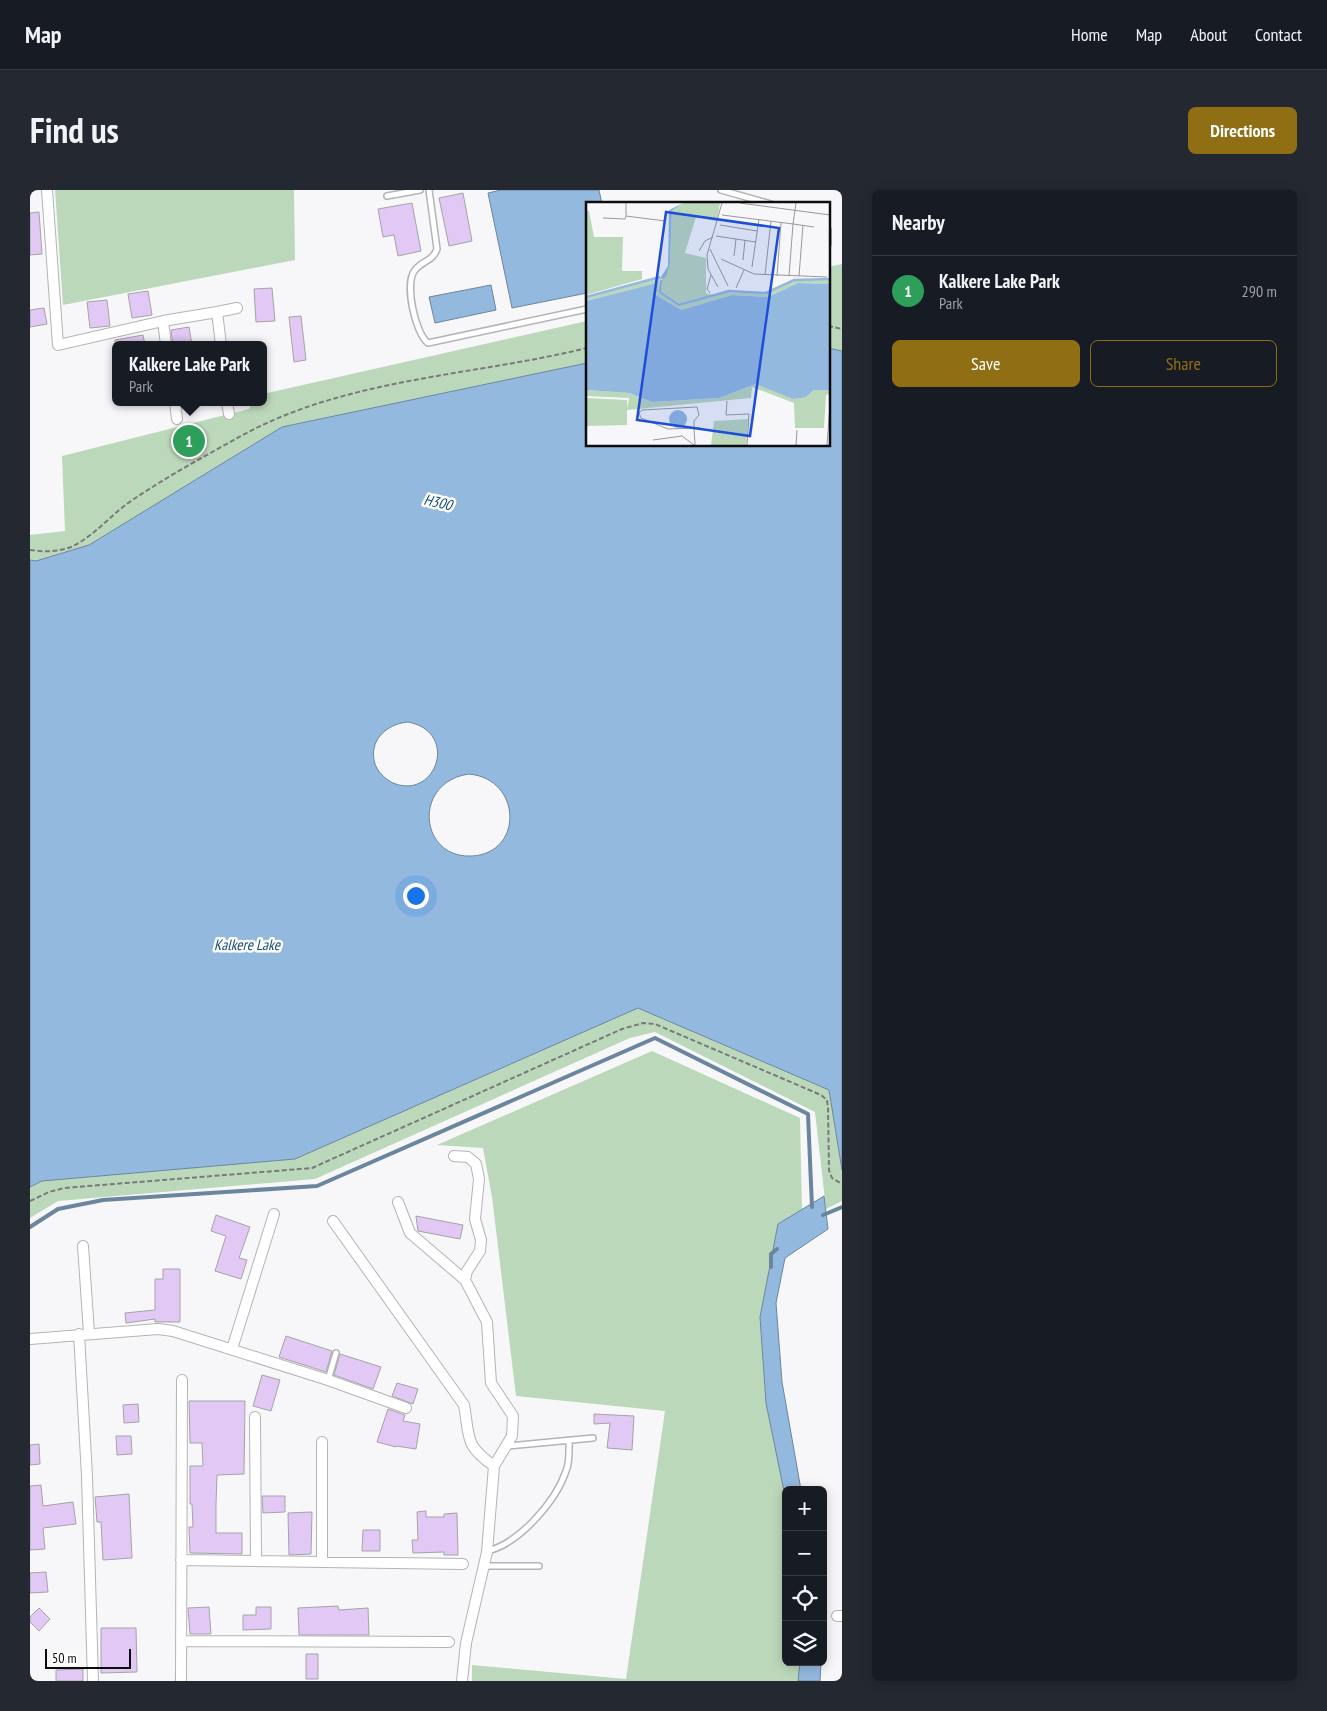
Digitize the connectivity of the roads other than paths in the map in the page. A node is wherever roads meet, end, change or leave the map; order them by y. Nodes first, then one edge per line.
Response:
1 (47, 190) edge
2 (420, 190) edge
3 (429, 190) edge
4 (721, 190) edge
5 (387, 196) dead end
6 (764, 202) edge
7 (237, 308) dead end
8 (586, 309) edge
9 (217, 312) junction
10 (163, 321) junction
11 (166, 341) edge
12 (221, 341) edge
13 (176, 406) edge
14 (228, 406) edge
15 (229, 414) dead end
16 (177, 418) dead end
17 (454, 1156) dead end
18 (398, 1202) dead end
19 (274, 1214) dead end
20 (333, 1221) dead end
21 (83, 1246) dead end
22 (465, 1280) junction
23 (84, 1334) junction
24 (30, 1339) edge
25 (232, 1349) junction
26 (336, 1352) dead end
27 (182, 1380) dead end
28 (328, 1380) junction
29 (406, 1408) dead end
30 (255, 1417) dead end
31 (593, 1438) dead end
32 (569, 1440) junction
33 (322, 1442) dead end
34 (504, 1446) junction
35 (494, 1466) junction
36 (487, 1552) junction
37 (181, 1560) junction
38 (256, 1561) junction
39 (322, 1562) junction
40 (463, 1564) dead end
41 (483, 1566) junction
42 (539, 1566) dead end
43 (181, 1641) junction
44 (449, 1642) dead end
45 (94, 1681) edge
46 (181, 1681) edge
47 (462, 1681) edge

1 - 10 street
2 - 5 lane
3 - 8 lane
4 - 6 lane
7 - 9 street
9 - 10 street
9 - 12 street
10 - 11 street
13 - 16 street
14 - 15 street
17 - 22 street
18 - 22 street
19 - 25 street
20 - 35 street
21 - 23 street
22 - 34 street
23 - 24 street
23 - 25 street
23 - 45 street
25 - 28 street
26 - 28 lane
27 - 37 street
28 - 29 street
30 - 38 street
31 - 32 lane
32 - 34 lane
32 - 36 lane
33 - 39 street
34 - 35 street
35 - 36 street
36 - 41 street
37 - 38 street
37 - 43 street
38 - 39 street
39 - 40 street
41 - 42 lane
41 - 47 street
43 - 44 street
43 - 46 street

